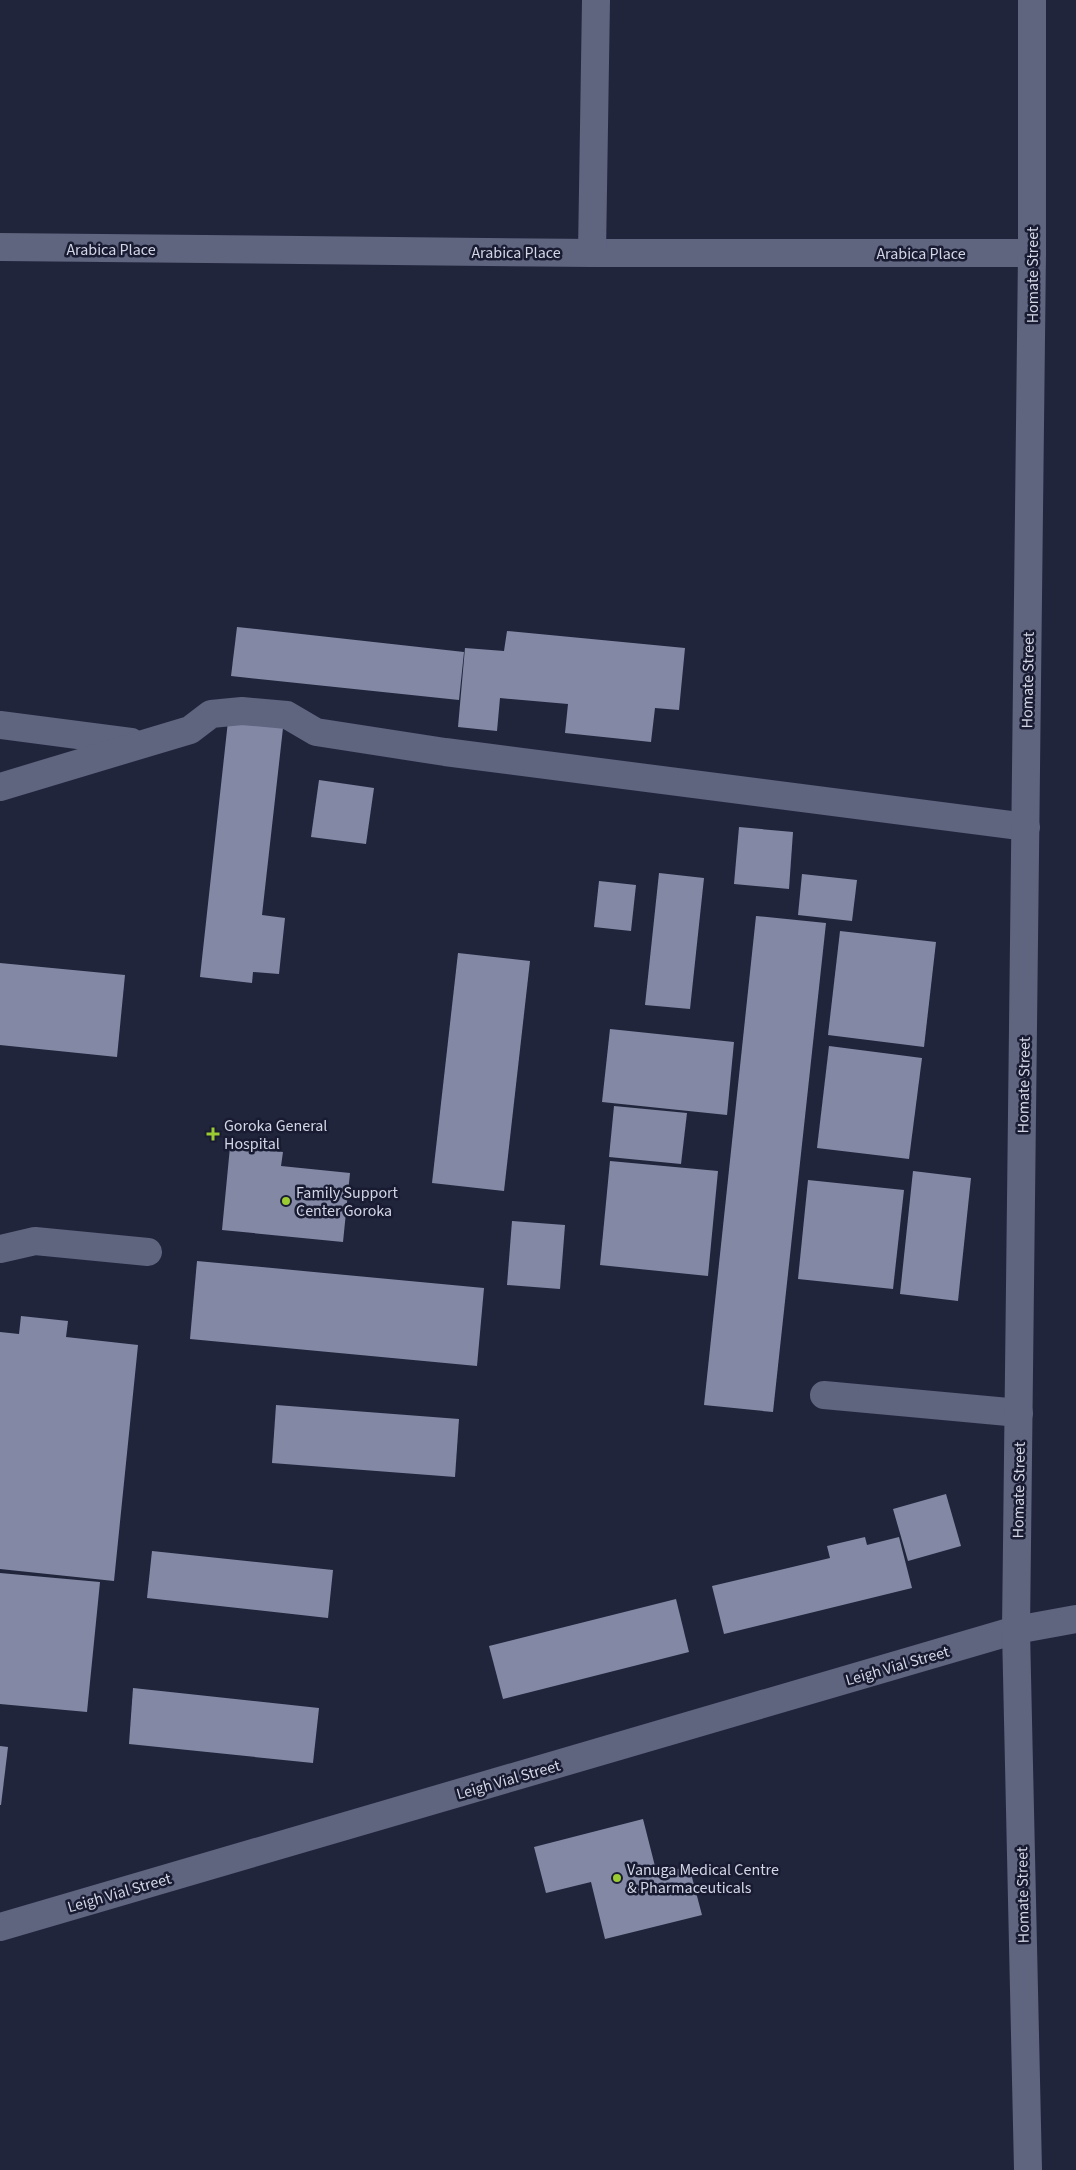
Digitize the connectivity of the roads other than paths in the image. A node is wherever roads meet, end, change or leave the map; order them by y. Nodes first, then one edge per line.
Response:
1 (596, 0) edge
2 (1032, 0) edge
3 (0, 247) edge
4 (592, 253) junction
5 (1032, 253) junction
6 (0, 725) edge
7 (143, 743) junction
8 (0, 787) edge
9 (1026, 827) junction
10 (0, 1248) edge
11 (148, 1252) dead end
12 (824, 1395) dead end
13 (1019, 1414) junction
14 (1076, 1619) edge
15 (1016, 1630) junction
16 (0, 1927) edge
17 (1028, 2170) edge

1 - 4 street
2 - 5 street, Homate Street
3 - 4 street, Arabica Place
4 - 5 street, Arabica Place
5 - 9 street, Homate Street
6 - 7 street
7 - 8 street
7 - 9 street
9 - 13 street, Homate Street
10 - 11 street
12 - 13 street
13 - 15 street, Homate Street
14 - 15 street, Leigh Vial Street
15 - 16 street, Leigh Vial Street
15 - 17 street, Homate Street

